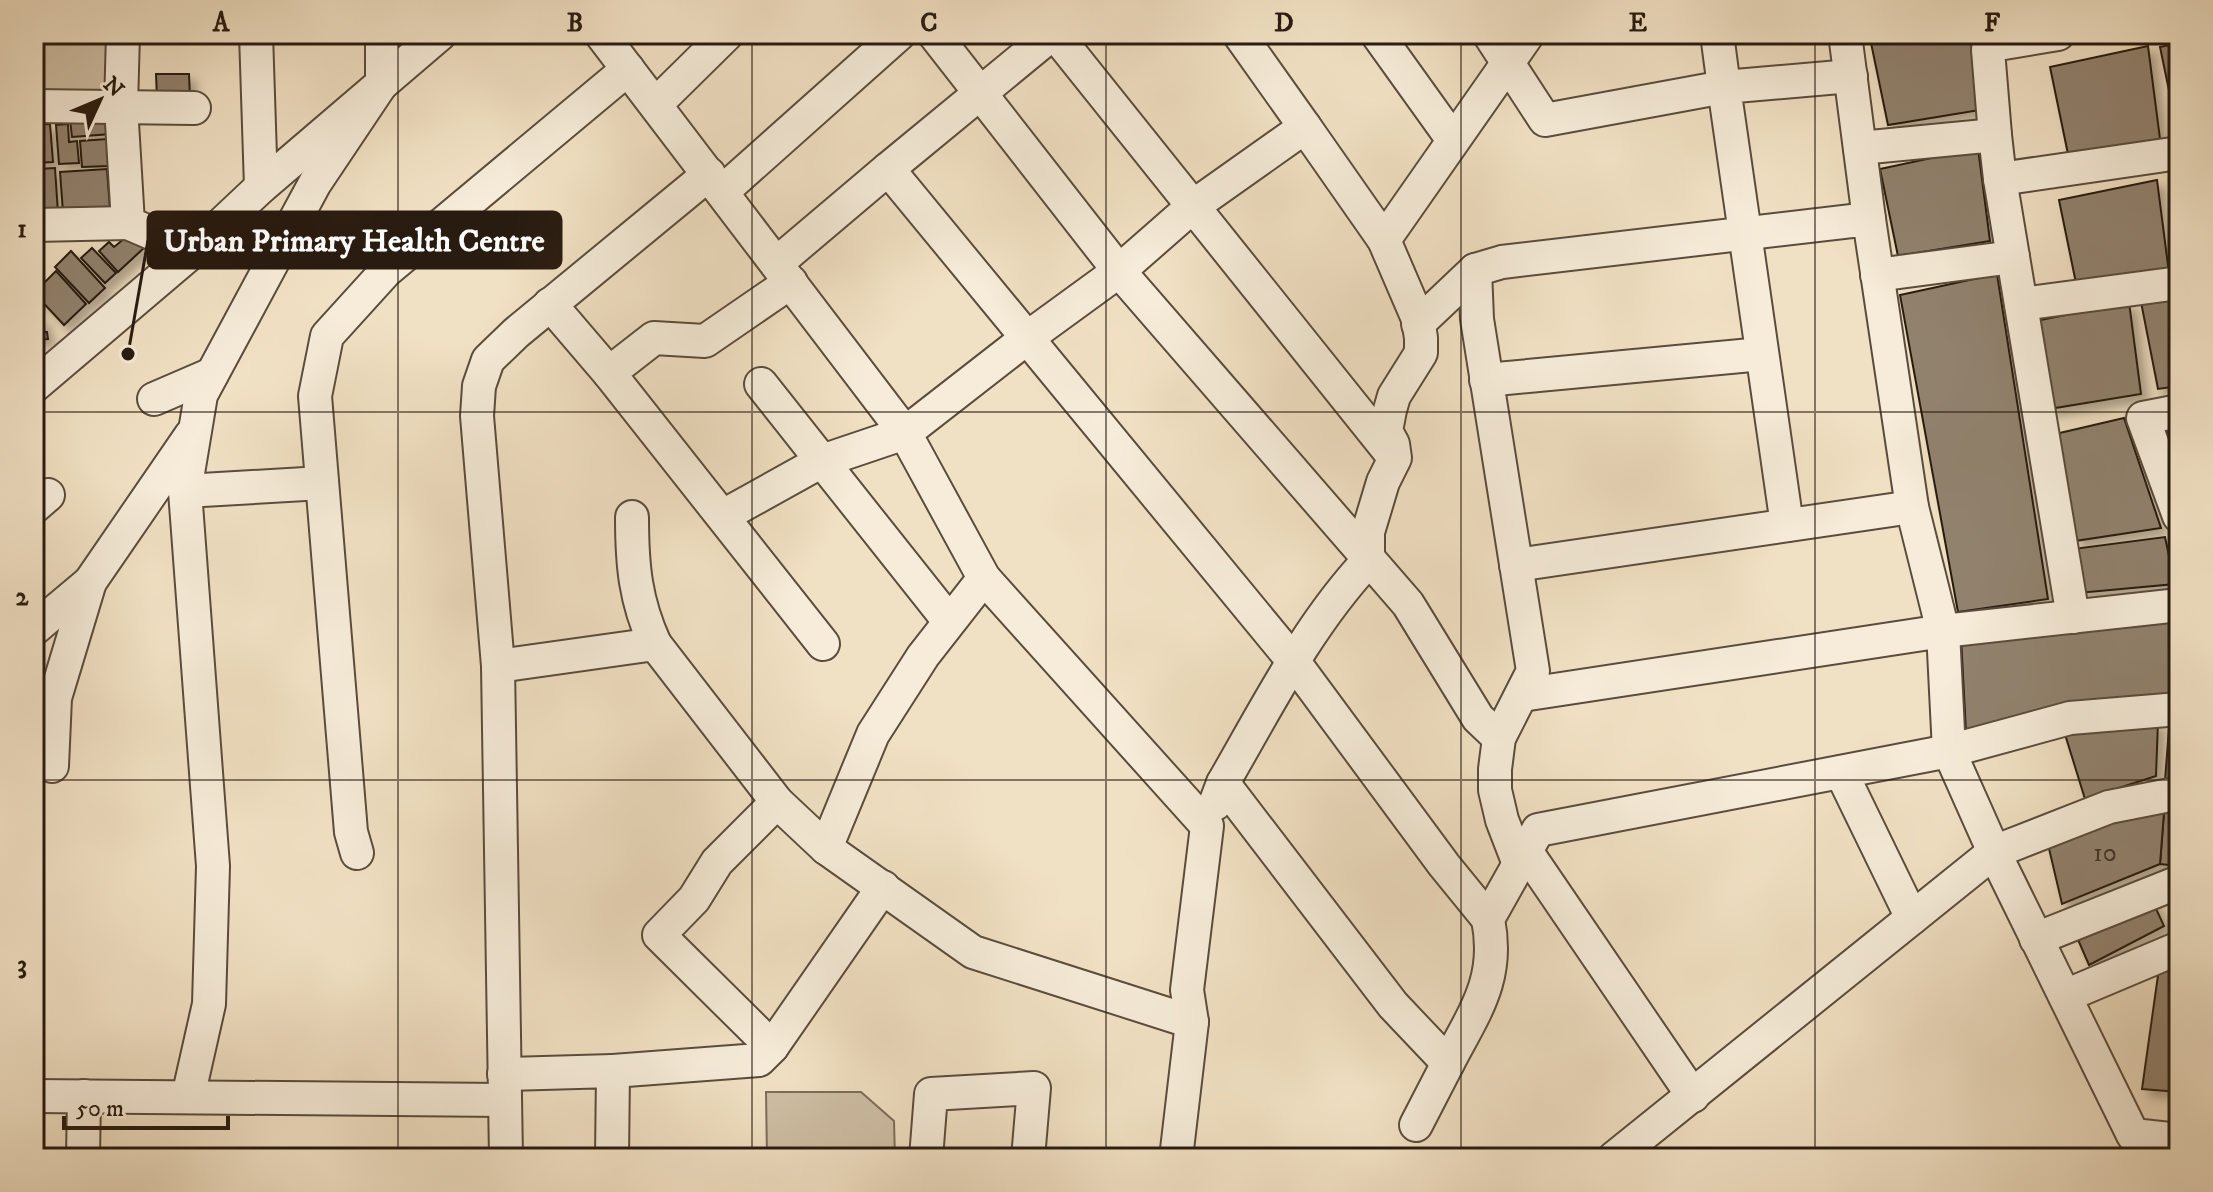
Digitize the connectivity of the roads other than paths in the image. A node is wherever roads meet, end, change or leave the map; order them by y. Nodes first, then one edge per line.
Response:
1 (123, 34) edge
2 (256, 34) edge
3 (382, 34) edge
4 (440, 34) edge
5 (727, 34) edge
6 (899, 34) edge
7 (934, 34) edge
8 (1054, 34) edge
9 (1239, 34) edge
10 (1377, 34) edge
11 (1489, 34) edge
12 (1528, 34) edge
13 (1717, 34) edge
14 (1845, 34) edge
15 (2058, 34) edge
16 (1987, 42) edge
17 (621, 48) edge
18 (1509, 61) junction
19 (1851, 76) junction
20 (382, 83) junction
21 (1724, 87) junction
22 (979, 91) junction
23 (656, 104) junction
24 (34, 106) edge
25 (121, 106) junction
26 (194, 108) dead end
27 (1305, 127) junction
28 (1995, 135) junction
29 (1453, 140) junction
30 (1860, 148) junction
31 (2179, 153) edge
32 (888, 169) junction
33 (2000, 179) junction
34 (716, 183) junction
35 (261, 187) junction
36 (1192, 207) junction
37 (1869, 219) junction
38 (128, 223) junction
39 (34, 225) edge
40 (1745, 234) junction
41 (1384, 240) junction
42 (193, 251) junction
43 (2013, 257) junction
44 (1475, 270) junction
45 (1119, 271) junction
46 (784, 273) junction
47 (1877, 275) junction
48 (2179, 283) edge
49 (550, 304) junction
50 (2021, 304) junction
51 (1418, 324) junction
52 (1027, 338) junction
53 (1762, 354) junction
54 (47, 361) edge
55 (609, 373) junction
56 (212, 374) junction
57 (1486, 380) junction
58 (761, 384) dead end
59 (34, 386) edge
60 (154, 399) dead end
61 (2179, 411) edge
62 (195, 429) junction
63 (905, 433) junction
64 (1395, 458) junction
65 (822, 461) junction
66 (322, 483) junction
67 (185, 491) junction
68 (1912, 507) junction
69 (723, 516) junction
70 (2179, 516) edge
71 (632, 517) dead end
72 (1787, 525) junction
73 (1368, 561) junction
74 (1516, 565) junction
75 (984, 578) junction
76 (90, 582) junction
77 (2179, 605) edge
78 (2073, 617) junction
79 (949, 621) junction
80 (34, 629) edge
81 (1943, 631) junction
82 (655, 644) junction
83 (823, 644) dead end
84 (1294, 662) junction
85 (498, 666) junction
86 (1522, 695) junction
87 (2179, 709) edge
88 (1499, 738) junction
89 (1949, 751) junction
90 (52, 766) dead end
91 (1841, 772) junction
92 (1223, 783) junction
93 (2179, 796) edge
94 (777, 802) junction
95 (1207, 826) junction
96 (826, 848) junction
97 (1994, 852) junction
98 (357, 853) dead end
99 (1522, 858) junction
100 (2179, 882) edge
101 (883, 887) junction
102 (1912, 918) junction
103 (1488, 919) junction
104 (2036, 939) junction
105 (2179, 948) edge
106 (2065, 996) junction
107 (1184, 1009) junction
108 (772, 1047) junction
109 (1448, 1063) junction
110 (613, 1071) junction
111 (504, 1087) junction
112 (34, 1096) edge
113 (84, 1096) junction
114 (1693, 1096) junction
115 (188, 1097) junction
116 (1416, 1125) dead end
117 (2179, 1140) edge
118 (2139, 1146) edge
119 (83, 1158) edge
120 (506, 1158) edge
121 (612, 1158) edge
122 (926, 1158) edge
123 (1028, 1158) edge
124 (1154, 1158) edge
125 (1176, 1158) edge
126 (1614, 1158) edge

1 - 25 street
2 - 35 street
3 - 20 street
4 - 20 street
5 - 23 street
6 - 34 street
7 - 22 street
8 - 22 street
8 - 36 street
9 - 27 street
10 - 29 street
11 - 18 street
12 - 18 street
13 - 21 street
14 - 19 street
15 - 16 street
16 - 28 street
17 - 23 street
17 - 66 street
18 - 21 street
18 - 29 street
19 - 21 street
19 - 30 street
20 - 35 street
20 - 56 street
21 - 40 street
22 - 32 street
22 - 45 street
23 - 34 street
24 - 25 street
25 - 26 street
25 - 38 street
27 - 36 street
27 - 41 street
28 - 30 street
28 - 33 street
29 - 41 street
30 - 37 street
31 - 33 street
32 - 46 street
32 - 52 street
33 - 43 street
34 - 46 street
34 - 49 street
35 - 42 street
36 - 45 street
36 - 64 street
37 - 40 street
37 - 47 street
38 - 39 street
38 - 42 street
40 - 44 street
40 - 53 street
41 - 51 street
42 - 54 street
43 - 47 street
43 - 50 street
44 - 51 street
44 - 57 street
45 - 52 street
45 - 73 street
46 - 55 street
46 - 63 street
47 - 68 street
48 - 50 street
49 - 55 street
49 - 85 street
50 - 78 street
51 - 64 street
52 - 63 street
52 - 84 street
53 - 57 street
53 - 72 street
54 - 59 street
55 - 69 street
56 - 60 street
56 - 62 street
57 - 74 street
58 - 65 street
61 - 70 street
62 - 67 street
62 - 76 street
63 - 65 street
63 - 75 street
64 - 73 street
65 - 69 street
65 - 79 street
66 - 67 street
66 - 98 street
67 - 115 street
68 - 72 street
68 - 81 street
69 - 83 street
71 - 82 street
72 - 74 street
73 - 84 street
73 - 88 street
74 - 86 street
75 - 79 street
75 - 95 street
76 - 80 street
76 - 90 street
77 - 78 street
78 - 81 street
79 - 96 street
81 - 86 street
81 - 89 street
82 - 85 street
82 - 94 street
84 - 92 street
84 - 103 street
85 - 111 street
86 - 88 street
87 - 89 street
88 - 99 street
89 - 91 street
89 - 97 street
91 - 99 street
91 - 102 street
92 - 95 street
92 - 109 street
93 - 97 street
94 - 96 street
94 - 108 street
95 - 107 street
96 - 101 street
97 - 102 street
97 - 104 street
99 - 103 street
99 - 114 street
100 - 104 street
101 - 107 street
101 - 108 street
102 - 114 street
103 - 109 street
104 - 106 street
105 - 106 street
106 - 118 street
107 - 124 street
107 - 125 street
108 - 110 street
109 - 116 street
110 - 111 street
110 - 121 street
111 - 115 street
111 - 120 street
112 - 113 street
113 - 115 street
113 - 119 street
114 - 126 street
117 - 118 street
122 - 123 street

